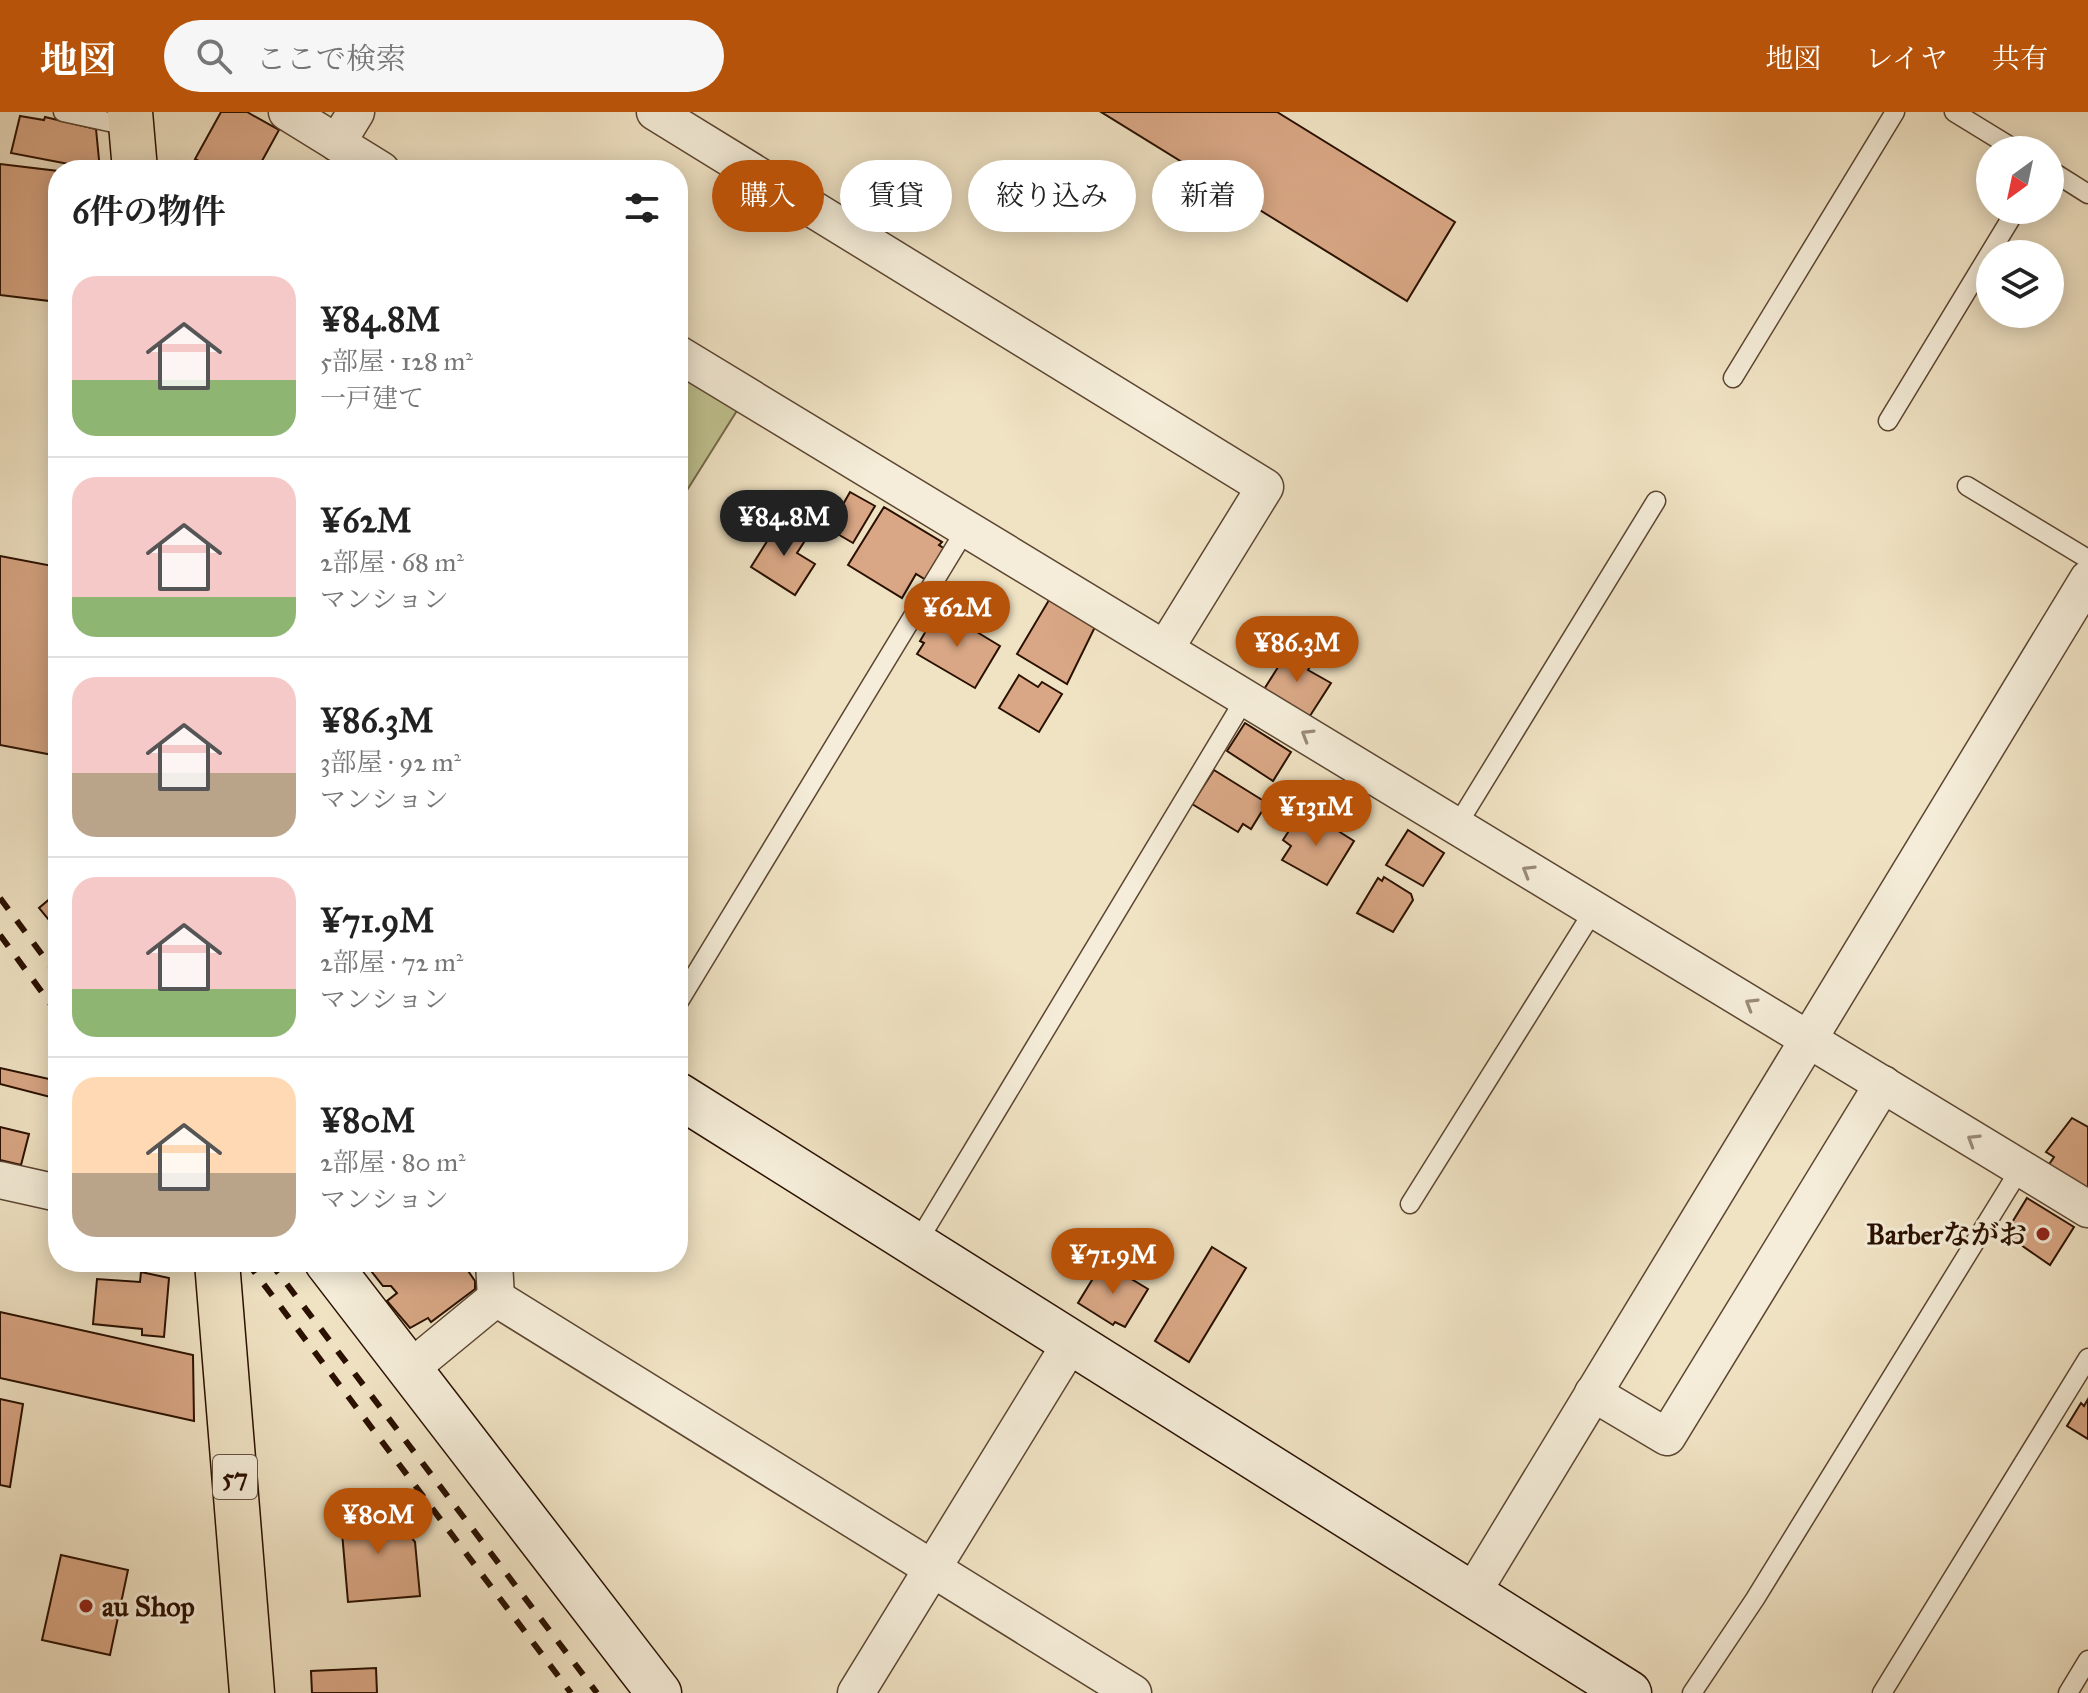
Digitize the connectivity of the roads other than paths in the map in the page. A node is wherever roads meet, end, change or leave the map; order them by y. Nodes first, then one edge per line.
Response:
1 (63, 112) edge
2 (287, 112) edge
3 (356, 112) edge
4 (655, 112) edge
5 (1895, 112) edge
6 (1954, 112) edge
7 (131, 120) edge
8 (1993, 136) edge
9 (337, 143) junction
10 (134, 160) edge
11 (365, 160) edge
12 (2064, 179) edge
13 (2088, 194) edge
14 (2008, 224) edge
15 (688, 360) edge
16 (1733, 378) dead end
17 (1888, 421) dead end
18 (1967, 486) dead end
19 (1656, 501) dead end
20 (966, 529) junction
21 (2088, 559) edge
22 (2088, 579) edge
23 (1165, 649) junction
24 (1246, 697) junction
25 (1456, 827) junction
26 (1594, 910) junction
27 (688, 987) edge
28 (1807, 1038) junction
29 (1883, 1084) junction
30 (688, 1101) edge
31 (2020, 1169) junction
32 (0, 1180) edge
33 (48, 1191) edge
34 (1410, 1204) dead end
35 (2088, 1209) edge
36 (917, 1243) junction
37 (218, 1272) edge
38 (335, 1272) edge
39 (495, 1272) edge
40 (496, 1298) junction
41 (1072, 1341) junction
42 (2088, 1358) edge
43 (411, 1368) junction
44 (1593, 1393) junction
45 (932, 1568) junction
46 (1471, 1595) junction
47 (2088, 1660) edge
48 (1610, 1688) edge
49 (252, 1693) edge
50 (659, 1693) edge
51 (856, 1693) edge
52 (1133, 1693) edge
53 (1692, 1693) edge
54 (1882, 1693) edge
55 (2068, 1693) edge

1 - 7 lane
2 - 9 street
3 - 9 street
4 - 23 street
5 - 16 lane
6 - 8 lane
7 - 10 main road
9 - 11 street
12 - 13 lane
14 - 17 lane
15 - 20 street
18 - 21 lane
19 - 25 lane
20 - 23 street
20 - 27 lane
22 - 28 street
23 - 24 street
25 -> 24 street
24 - 36 lane
26 -> 25 street
28 -> 26 street
26 - 34 lane
28 - 29 street
28 - 44 street
31 -> 29 street
29 - 44 street
30 - 36 street
31 - 35 street
31 - 53 lane
32 - 33 street
36 - 41 street
37 - 49 main road, 57
38 - 43 street
39 - 40 street
40 - 43 street
40 - 45 street
41 - 45 street
41 - 46 street
42 - 54 lane
43 - 50 street
44 - 46 street
45 - 51 street
45 - 52 street
46 - 48 street
47 - 55 lane

